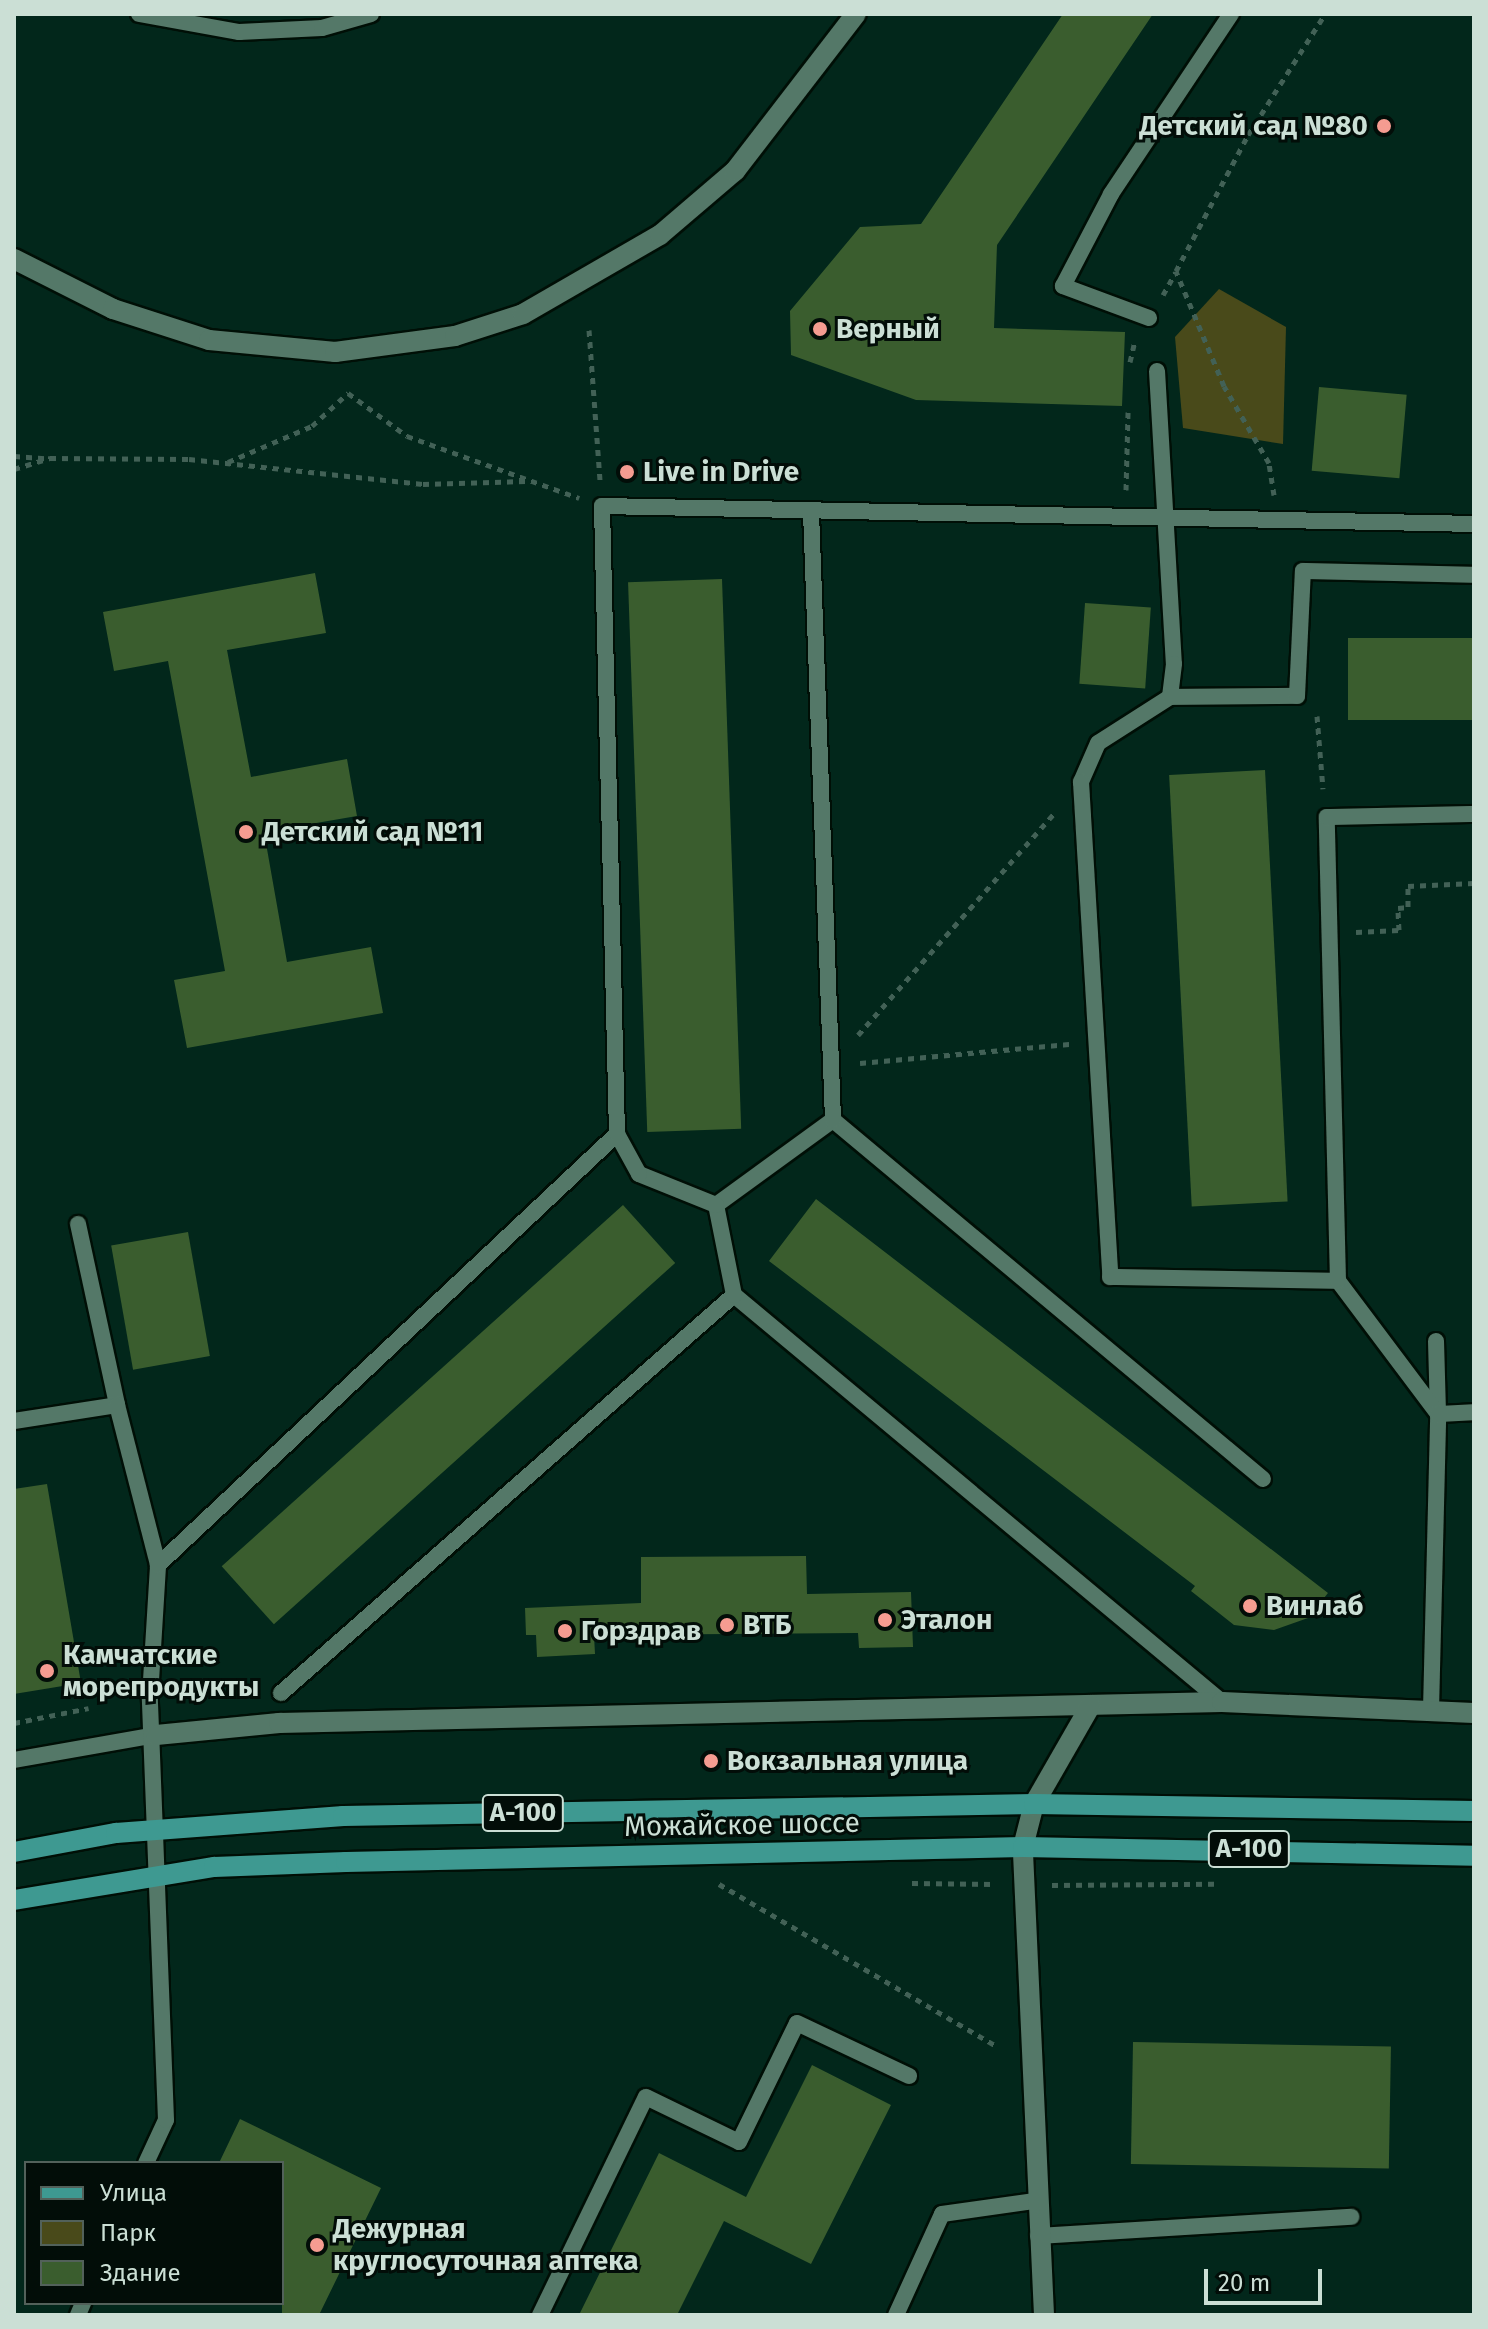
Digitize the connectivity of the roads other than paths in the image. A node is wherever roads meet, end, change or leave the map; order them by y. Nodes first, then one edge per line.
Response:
1 (139, 14) edge
2 (371, 14) edge
3 (856, 14) edge
4 (1231, 14) edge
5 (14, 259) edge
6 (1149, 318) dead end
7 (1157, 371) dead end
8 (811, 511) junction
9 (1166, 521) junction
10 (1474, 524) edge
11 (1474, 575) edge
12 (1170, 697) junction
13 (1474, 814) edge
14 (833, 1120) junction
15 (617, 1134) junction
16 (716, 1205) junction
17 (78, 1224) dead end
18 (1338, 1281) junction
19 (734, 1295) junction
20 (1436, 1341) dead end
21 (117, 1405) junction
22 (1474, 1412) edge
23 (1438, 1414) junction
24 (14, 1421) edge
25 (1263, 1479) dead end
26 (158, 1565) junction
27 (281, 1693) dead end
28 (1222, 1702) junction
29 (1091, 1705) junction
30 (1431, 1710) junction
31 (1474, 1713) edge
32 (156, 1735) junction
33 (14, 1760) edge
34 (1034, 1804) junction
35 (1474, 1811) edge
36 (153, 1830) junction
37 (1023, 1847) junction
38 (14, 1852) edge
39 (1474, 1856) edge
40 (155, 1875) junction
41 (14, 1900) edge
42 (909, 2076) dead end
43 (147, 2161) edge
44 (1035, 2201) junction
45 (1351, 2217) dead end
46 (1038, 2236) junction
47 (540, 2315) edge
48 (896, 2315) edge
49 (1044, 2315) edge

1 - 2 lane
3 - 5 street
4 - 6 lane
7 - 9 lane
8 - 9 lane
8 - 14 lane
8 - 15 lane
9 - 10 lane
9 - 12 lane
11 - 12 lane
12 - 18 lane
13 - 18 lane
14 - 16 lane
14 - 25 lane
15 - 16 lane
15 - 26 lane
16 - 19 lane
17 - 21 lane
18 - 23 lane
19 - 27 lane
19 - 28 lane
20 - 23 lane
21 - 24 lane
21 - 26 lane
22 - 23 lane
23 - 30 lane
26 - 32 lane
28 - 29 street
28 - 30 street
29 - 32 street
29 - 34 street
30 - 31 street
32 - 33 lane
32 - 36 lane
34 - 35 main road, Можайское шоссе / А-100
34 - 36 main road, Можайское шоссе / А-100
34 - 37 street
36 - 38 main road, Можайское шоссе / А-100
36 - 40 lane
37 - 39 main road, Можайское шоссе / А-100
37 - 40 main road, Можайское шоссе / А-100
37 - 44 street
40 - 41 main road, Можайское шоссе / А-100
40 - 43 lane
42 - 47 lane
44 - 46 street
44 - 48 lane
45 - 46 lane
46 - 49 street

